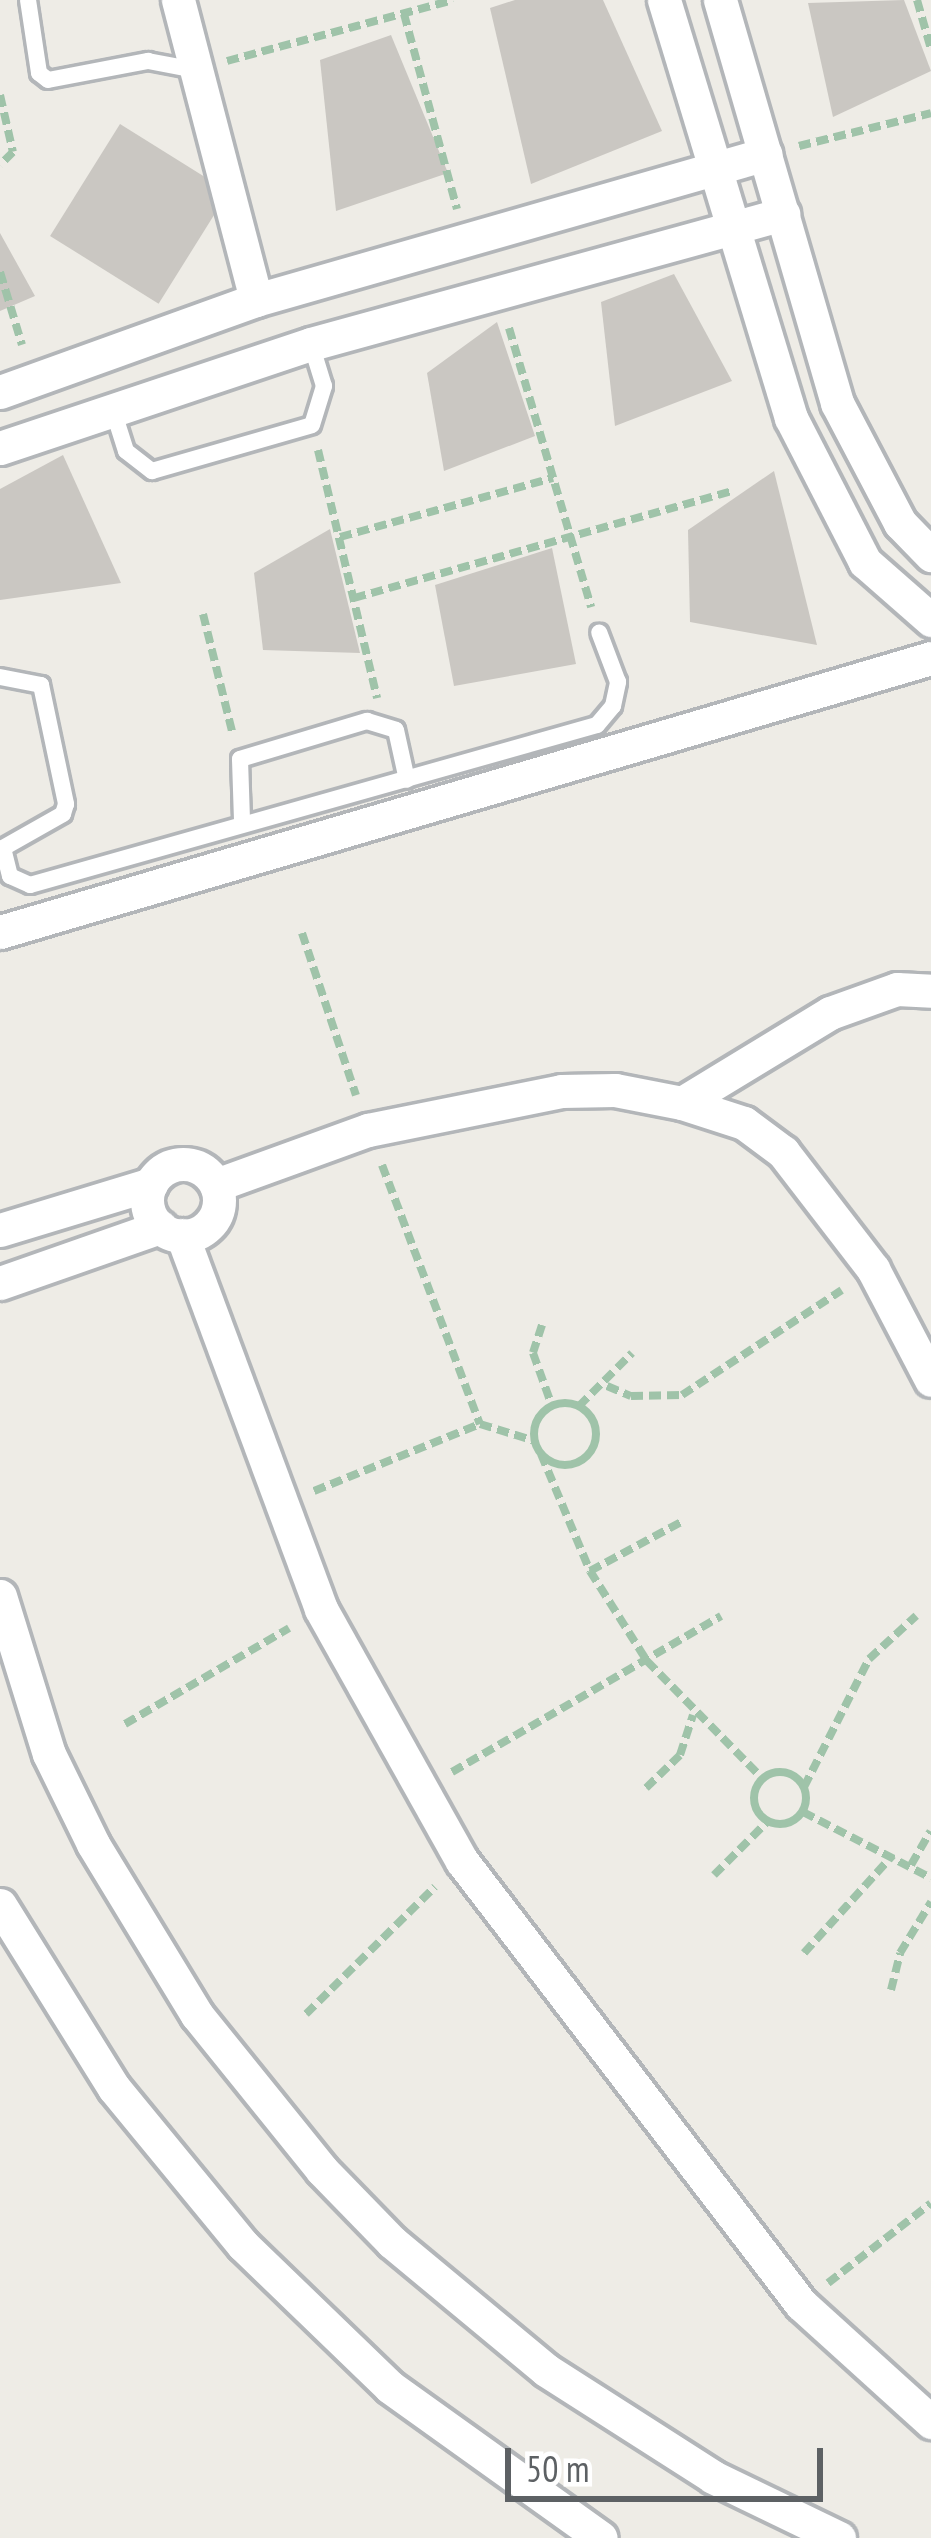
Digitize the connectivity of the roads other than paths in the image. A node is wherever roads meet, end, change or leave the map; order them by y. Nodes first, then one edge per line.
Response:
1 (28, 0) edge
2 (178, 0) edge
3 (664, 0) edge
4 (720, 0) edge
5 (196, 70) junction
6 (766, 154) junction
7 (715, 170) junction
8 (783, 214) junction
9 (731, 228) junction
10 (256, 300) junction
11 (311, 344) junction
12 (0, 392) edge
13 (113, 409) junction
14 (0, 448) edge
15 (931, 555) edge
16 (931, 620) edge
17 (598, 632) road end
18 (931, 658) edge
19 (0, 677) edge
20 (407, 780) junction
21 (242, 820) junction
22 (0, 932) edge
23 (931, 992) edge
24 (682, 1103) junction
25 (151, 1184) junction
26 (216, 1185) junction
27 (0, 1230) edge
28 (171, 1231) junction
29 (0, 1283) edge
30 (931, 1380) edge
31 (0, 1596) edge
32 (10, 1668) edge
33 (0, 1905) edge
34 (931, 2422) edge
35 (601, 2538) edge
36 (838, 2538) edge

1 - 5 lane
2 - 5 street
3 - 7 street
4 - 6 street
5 - 10 street
6 - 7 street
6 - 8 street
7 - 9 street
7 - 10 street
8 - 9 street
8 - 15 street
9 - 11 street
9 - 16 street
10 - 12 street
11 - 13 street
11 - 13 lane
13 - 14 street
17 - 20 lane
18 - 22 street
19 - 21 lane
20 - 21 lane
20 - 21 lane
23 - 24 street
24 - 26 street
24 - 30 street
25 - 26 street
25 - 27 street
25 - 28 street
26 - 28 street
28 - 29 street
28 - 34 street
31 - 32 street
32 - 36 street
33 - 35 street

